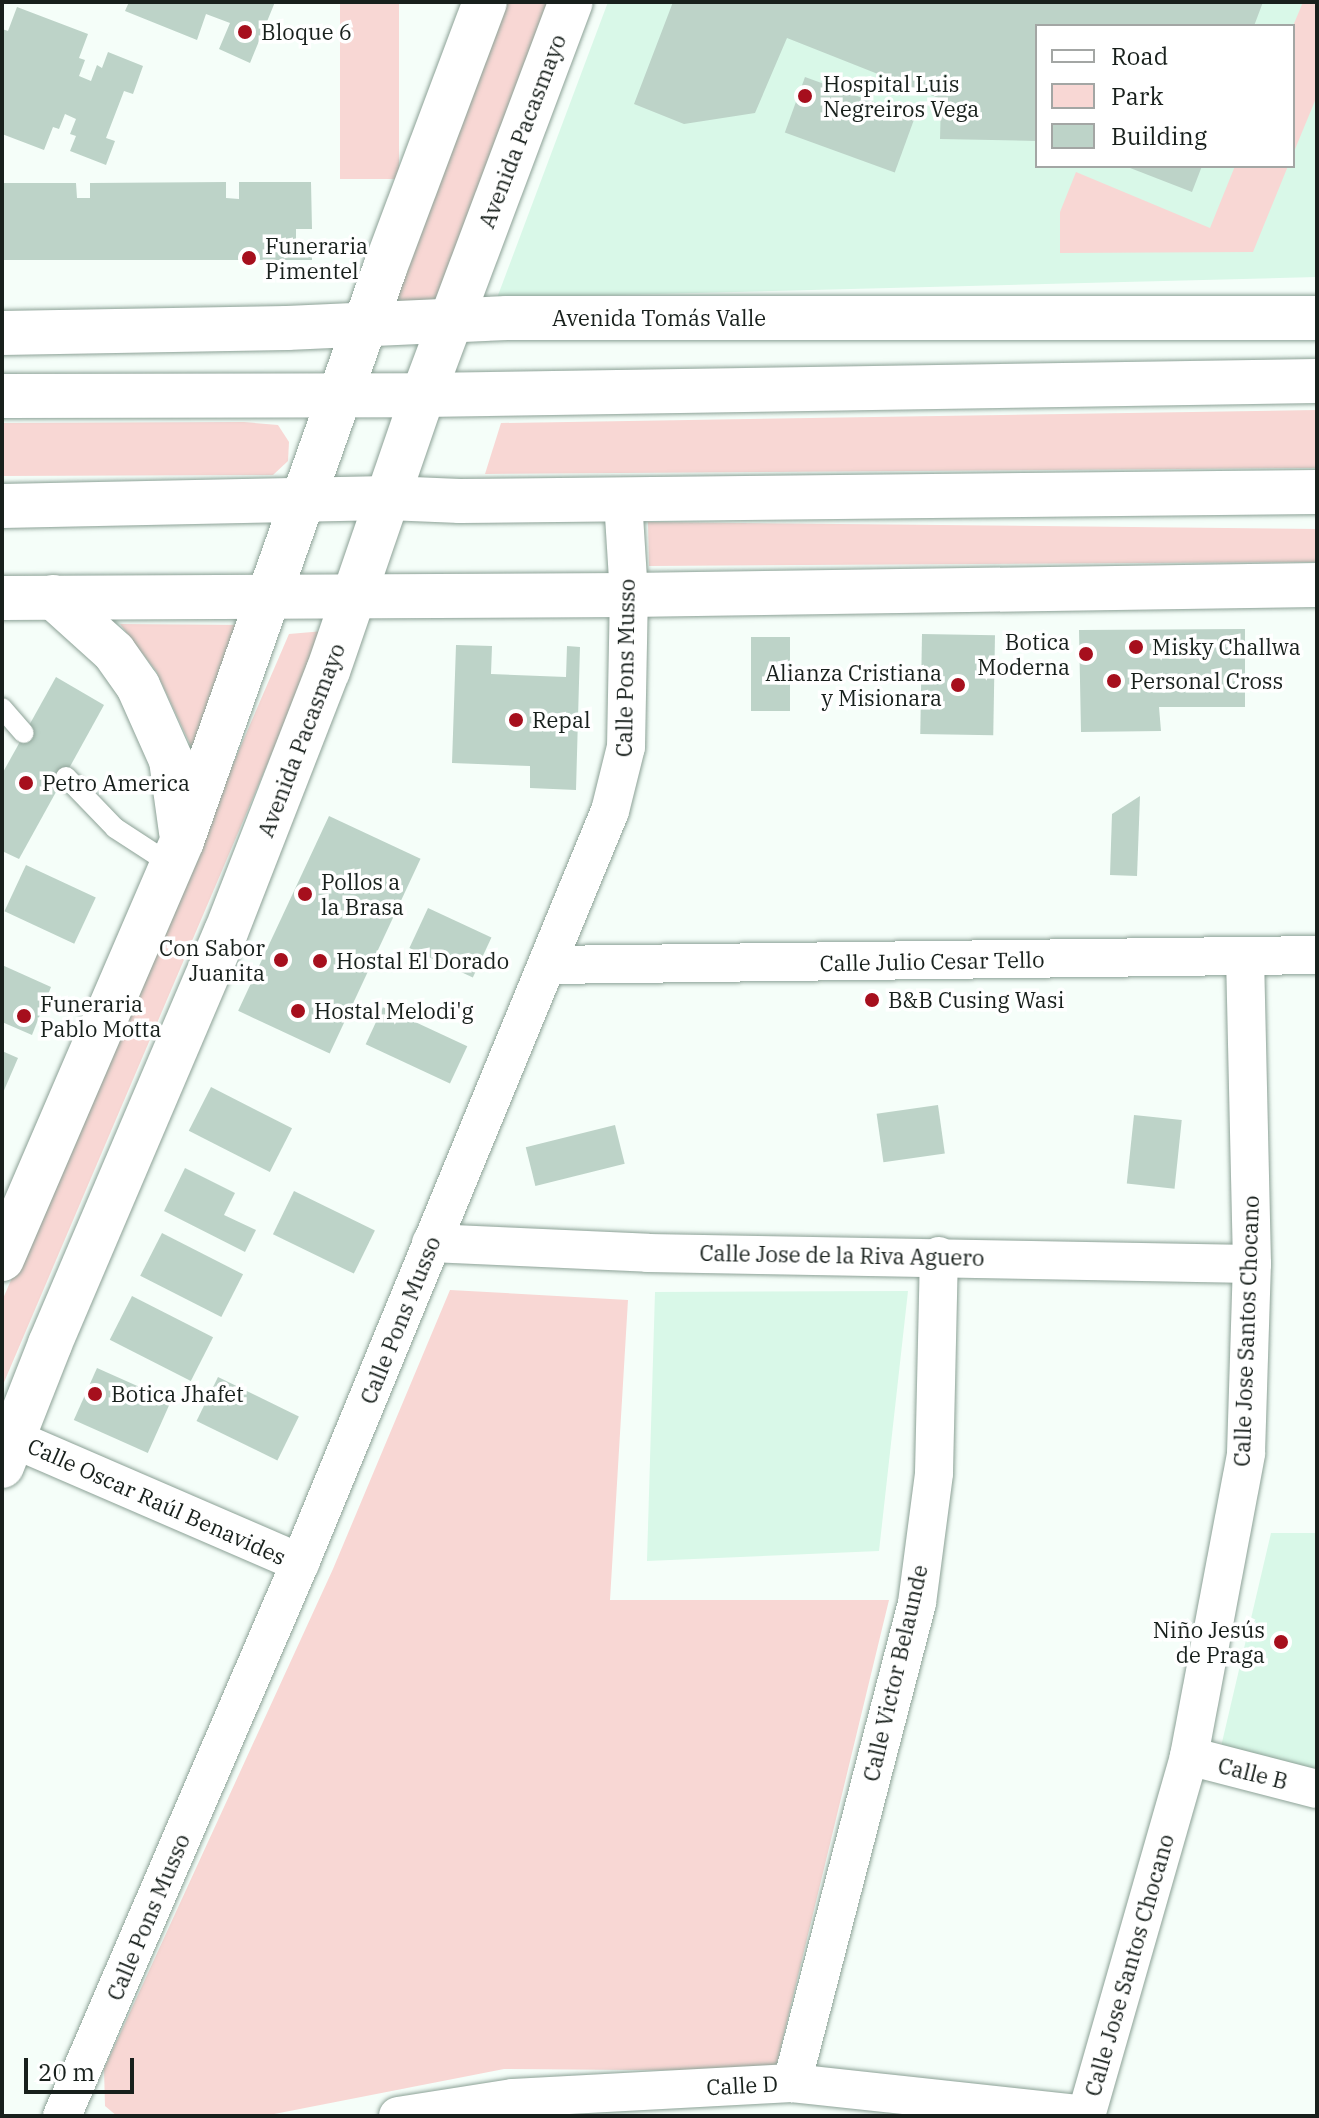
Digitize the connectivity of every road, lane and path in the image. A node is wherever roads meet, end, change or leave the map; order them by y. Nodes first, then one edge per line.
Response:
1 (485, 2) edge
2 (571, 2) edge
3 (1317, 318) edge
4 (450, 321) junction
5 (366, 324) junction
6 (2, 333) edge
7 (1317, 381) edge
8 (340, 393) junction
9 (423, 395) junction
10 (2, 396) edge
11 (1317, 492) edge
12 (388, 498) junction
13 (302, 499) junction
14 (623, 499) junction
15 (2, 506) edge
16 (1317, 585) edge
17 (268, 594) junction
18 (629, 595) junction
19 (356, 596) junction
20 (53, 597) junction
21 (2, 598) edge
22 (2, 708) edge
23 (24, 733) dead end
24 (66, 777) dead end
25 (177, 853) junction
26 (1317, 955) edge
27 (1245, 958) junction
28 (547, 965) junction
29 (431, 1243) junction
30 (939, 1256) junction
31 (2, 1259) edge
32 (1252, 1264) junction
33 (8, 1452) edge
34 (300, 1563) junction
35 (1189, 1756) junction
36 (1317, 1789) edge
37 (792, 2083) junction
38 (62, 2116) edge
39 (398, 2116) edge
40 (1086, 2116) edge

1 - 5 main road
2 - 4 main road, Avenida Pacasmayo
3 - 4 main road, Avenida Tomás Valle
4 - 5 main road, Avenida Tomás Valle
4 - 9 main road, Avenida Pacasmayo
5 - 6 main road, Avenida Tomás Valle
5 - 8 main road
7 - 9 main road
8 - 9 main road
8 - 10 main road
8 - 13 main road
9 - 12 main road, Avenida Pacasmayo
11 - 14 main road
12 - 13 main road
12 - 14 main road
12 - 19 main road, Avenida Pacasmayo
13 - 15 main road
13 - 17 main road
14 - 18 street, Calle Pons Musso
16 - 18 main road
17 - 19 main road
17 - 20 main road
17 - 25 main road
18 - 19 main road
18 - 28 street, Calle Pons Musso
19 - 33 main road, Avenida Pacasmayo
20 - 21 main road
20 - 25 main road
22 - 23 lane
24 - 25 lane
25 - 31 main road
26 - 27 street, Calle Julio Cesar Tello
27 - 28 street, Calle Julio Cesar Tello
27 - 32 street, Calle Jose Santos Chocano
28 - 29 street, Calle Pons Musso
29 - 30 street, Calle Jose de la Riva Aguero
29 - 34 street, Calle Pons Musso
30 - 32 street, Calle Jose de la Riva Aguero
30 - 37 street, Calle Victor Belaunde
32 - 35 street, Calle Jose Santos Chocano
33 - 34 street, Calle Oscar Raúl Benavides
34 - 38 street, Calle Pons Musso
35 - 36 street, Calle B
35 - 40 street, Calle Jose Santos Chocano
37 - 39 street, Calle D
37 - 40 street, Calle D

